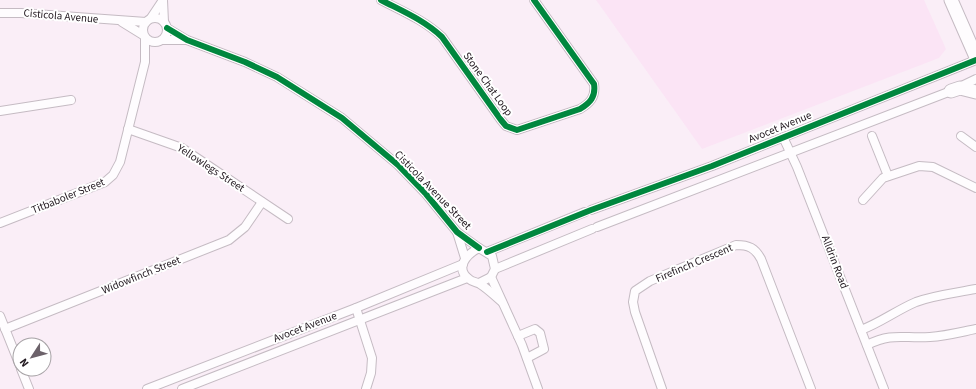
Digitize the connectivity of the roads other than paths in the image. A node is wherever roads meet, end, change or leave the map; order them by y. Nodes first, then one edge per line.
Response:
1 (163, 0) edge
2 (381, 0) edge
3 (534, 0) edge
4 (951, 0) edge
5 (0, 13) edge
6 (148, 20) junction
7 (121, 22) junction
8 (165, 25) junction
9 (144, 36) junction
10 (187, 40) junction
11 (160, 41) junction
12 (976, 57) edge
13 (976, 60) edge
14 (145, 62) junction
15 (976, 79) edge
16 (951, 91) junction
17 (976, 92) edge
18 (71, 100) dead end
19 (0, 111) edge
20 (128, 129) junction
21 (783, 136) junction
22 (872, 136) dead end
23 (961, 136) dead end
24 (976, 148) edge
25 (791, 153) junction
26 (888, 176) junction
27 (976, 188) edge
28 (863, 200) dead end
29 (262, 202) junction
30 (288, 219) dead end
31 (0, 223) edge
32 (457, 232) junction
33 (479, 248) junction
34 (487, 252) junction
35 (464, 261) junction
36 (495, 269) junction
37 (491, 277) junction
38 (467, 278) junction
39 (479, 283) junction
40 (976, 289) edge
41 (502, 302) junction
42 (356, 308) junction
43 (0, 316) edge
44 (360, 319) junction
45 (976, 328) edge
46 (5, 329) junction
47 (861, 330) junction
48 (518, 336) junction
49 (867, 345) junction
50 (12, 347) edge
51 (527, 358) junction
52 (24, 377) edge
53 (29, 389) edge
54 (147, 389) edge
55 (182, 389) edge
56 (366, 389) edge
57 (538, 389) edge
58 (662, 389) edge
59 (811, 389) edge
60 (884, 389) edge

1 - 6 street
1 - 8 street
2 - 3 street, Stone Chat Loop
4 - 12 main road
5 - 7 street, Cisticola Avenue
6 - 7 street, Cisticola Avenue
6 - 8 street
6 - 9 street
7 - 9 street, Cisticola Avenue
8 - 10 street, Cisticola Avenue Street
8 - 11 street
9 - 11 street
9 - 14 street, Titbaboler Street
10 - 11 street, Cisticola Avenue Street
10 - 32 street, Cisticola Avenue Street
11 - 14 street, Titbaboler Street
13 - 21 street, Avocet Avenue
14 - 20 street, Titbaboler Street
15 - 16 street
16 - 17 main road
16 - 25 street
18 - 19 street
20 - 29 street, Yellowlegs Street
20 - 31 street, Titbaboler Street
21 - 25 street, Alldrin Road
21 - 34 street, Avocet Avenue
22 - 26 street
23 - 24 street
25 - 36 street
25 - 47 street, Alldrin Road
26 - 27 street
26 - 28 street
29 - 30 street, Yellowlegs Street
29 - 46 street, Widowfinch Street
32 - 33 street, Cisticola Avenue Street
32 - 35 street, Cisticola Avenue Street
33 - 34 street
33 - 35 street
34 - 36 street
35 - 38 street
35 - 42 street, Avocet Avenue
36 - 37 street
37 - 39 street
37 - 41 street
38 - 39 street
38 - 44 street, Avocet Avenue
39 - 41 street
40 - 47 street
41 - 48 street
42 - 44 street
42 - 54 street, Avocet Avenue
43 - 46 street
44 - 55 street, Avocet Avenue
44 - 56 street
45 - 49 street
46 - 50 street
47 - 49 street, Alldrin Road
48 - 51 street
48 - 51 street
49 - 60 street, Alldrin Road
51 - 57 street
52 - 53 street
58 - 59 street, Firefinch Crescent

